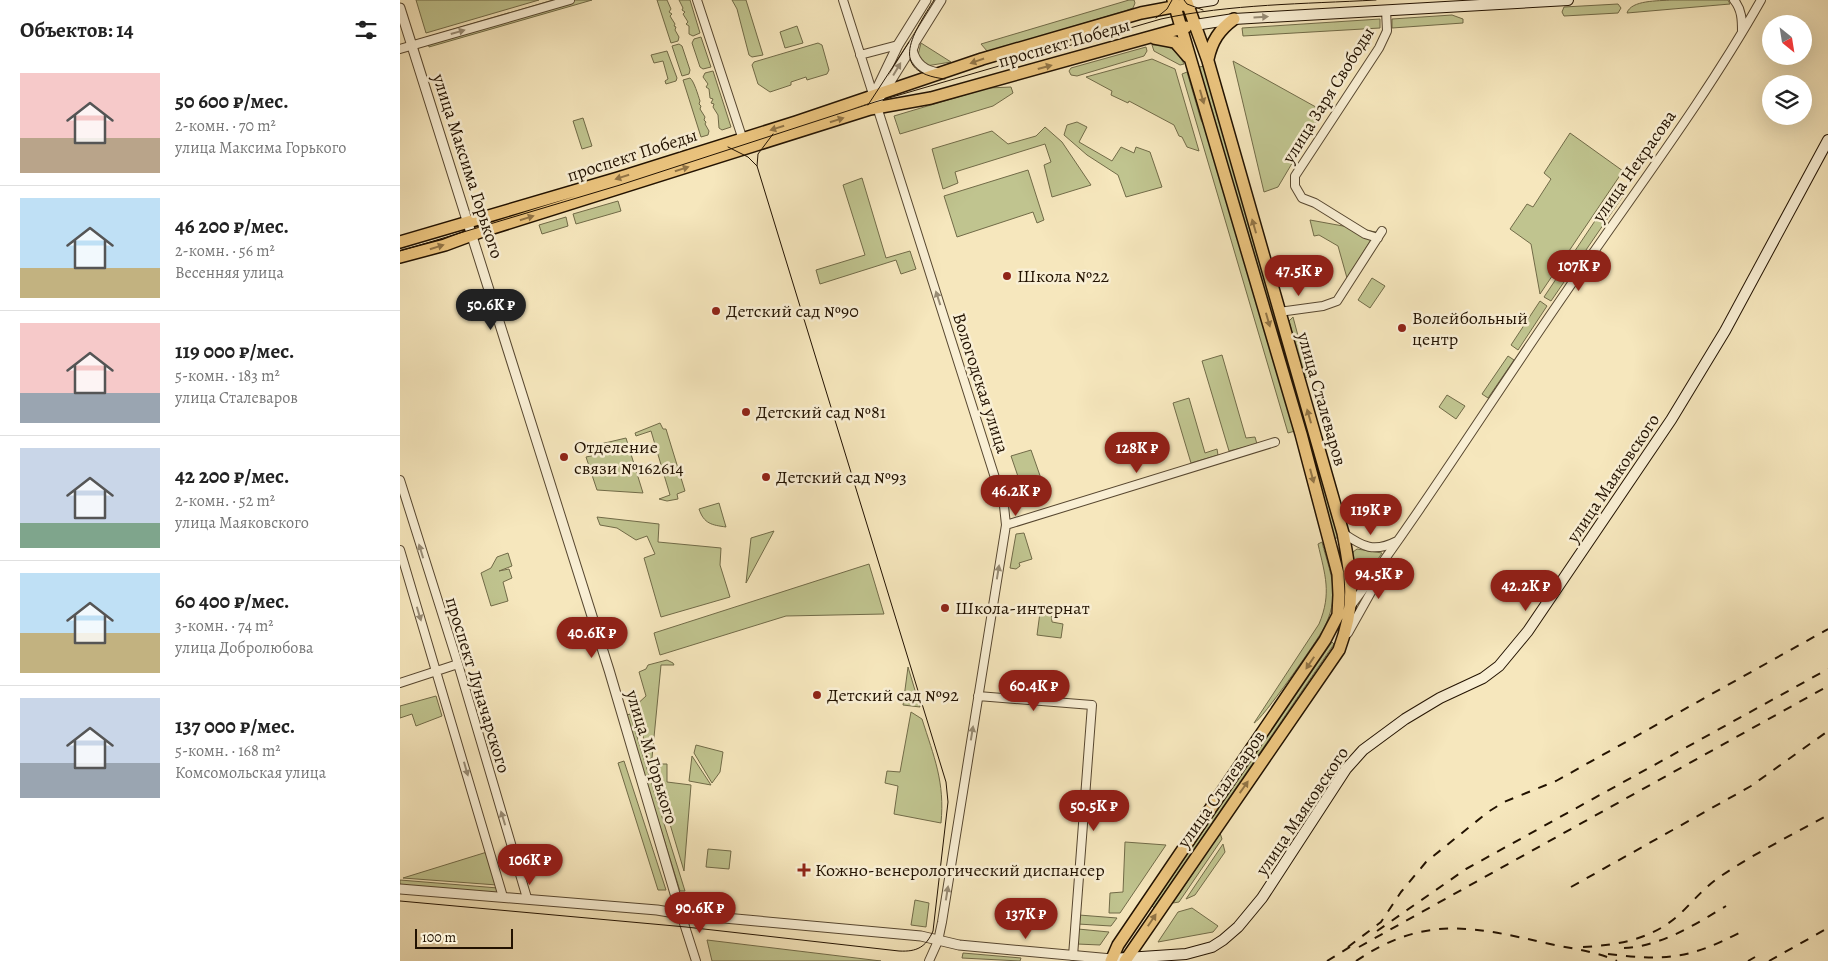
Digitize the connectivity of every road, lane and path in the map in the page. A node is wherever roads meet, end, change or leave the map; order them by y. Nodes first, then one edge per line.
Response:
1 (570, 0) edge
2 (697, 0) edge
3 (843, 0) edge
4 (926, 0) edge
5 (941, 0) edge
6 (1154, 0) edge
7 (1213, 0) edge
8 (1568, 0) edge
9 (1734, 0) edge
10 (1762, 0) edge
11 (1180, 3) edge
12 (400, 8) edge
13 (1386, 10) junction
14 (1141, 13) junction
15 (1234, 19) junction
16 (1196, 25) junction
17 (1181, 28) junction
18 (1742, 34) junction
19 (916, 38) junction
20 (1148, 38) junction
21 (898, 45) junction
22 (412, 46) junction
23 (400, 49) edge
24 (860, 55) junction
25 (1208, 61) junction
26 (1193, 64) junction
27 (942, 73) junction
28 (907, 84) junction
29 (876, 102) junction
30 (910, 103) junction
31 (1828, 140) edge
32 (744, 144) junction
33 (469, 222) junction
34 (473, 234) junction
35 (400, 242) edge
36 (400, 257) edge
37 (1279, 312) junction
38 (530, 420) joint
39 (1275, 442) dead end
40 (400, 480) edge
41 (1006, 525) junction
42 (1343, 533) junction
43 (1399, 540) junction
44 (400, 550) edge
45 (1351, 606) junction
46 (1325, 640) junction
47 (1339, 650) junction
48 (458, 664) junction
49 (437, 670) junction
50 (400, 683) edge
51 (978, 696) junction
52 (400, 889) edge
53 (504, 897) junction
54 (527, 898) junction
55 (681, 914) junction
56 (938, 941) junction
57 (1073, 956) junction
58 (1112, 960) edge
59 (1126, 960) edge
60 (696, 961) edge
61 (929, 961) edge

22 -> 1 street
2 - 32 street
3 - 24 street, Вологодская улица
4 - 21 street
5 - 19 street
6 - 14 main road
7 - 11 main road, проспект Победы
8 - 13 main road, проспект Победы
9 - 18 street
10 - 18 street, улица Некрасова
11 - 14 main road, проспект Победы
11 - 16 main road, улица Сталеваров
11 - 17 main road, улица Сталеваров
12 - 22 street, улица Максима Горького
15 -> 13 main road, проспект Победы
13 - 37 street, улица Заря Свободы
14 -> 27 main road, проспект Победы
15 - 16 main road, проспект Победы
15 - 25 main road
16 - 17 main road, проспект Победы
16 - 25 main road, улица Сталеваров
17 - 20 main road, проспект Победы
17 - 26 main road, улица Сталеваров
18 - 43 street, улица Некрасова
19 - 27 street
29 -> 19 street
20 - 26 main road
30 -> 20 main road, проспект Победы
21 - 24 street
21 - 29 street
22 - 23 street
22 - 33 street, улица Максима Горького
24 - 29 street, Вологодская улица
37 -> 25 main road, улица Сталеваров
26 -> 46 main road, улица Сталеваров
27 - 28 main road, проспект Победы
28 - 29 main road, проспект Победы
28 - 30 main road
29 - 30 main road, проспект Победы
29 - 32 main road, проспект Победы
41 -> 29 street, Вологодская улица
31 - 59 main road, улица Маяковского
32 -> 33 main road, проспект Победы
34 -> 32 main road, проспект Победы
33 - 34 street, улица Максима Горького
33 - 35 main road, проспект Победы
36 -> 34 main road, проспект Победы
34 - 38 street, улица Максима Горького
42 -> 37 main road, улица Сталеваров
38 - 55 street, улица М.Горького
39 - 41 street
48 -> 40 street, проспект Луначарского
51 -> 41 street, Вологодская улица
42 - 43 street
42 - 45 main road, улица Сталеваров
43 - 45 street
43 - 47 street
44 -> 49 street, проспект Луначарского
45 - 46 street
45 - 47 main road, улица Сталеваров
46 -> 58 main road, улица Сталеваров
59 -> 47 main road, улица Сталеваров
48 - 49 street
54 -> 48 street, проспект Луначарского
49 - 50 street
49 -> 53 street, проспект Луначарского
56 -> 51 street, Вологодская улица
51 - 57 street
52 - 53 street
53 - 54 street
54 - 55 street
55 - 56 street
55 - 60 street, улица М.Горького
56 - 57 street
56 - 61 street, Вологодская улица
57 - 58 street
58 - 59 main road, улица Маяковского

